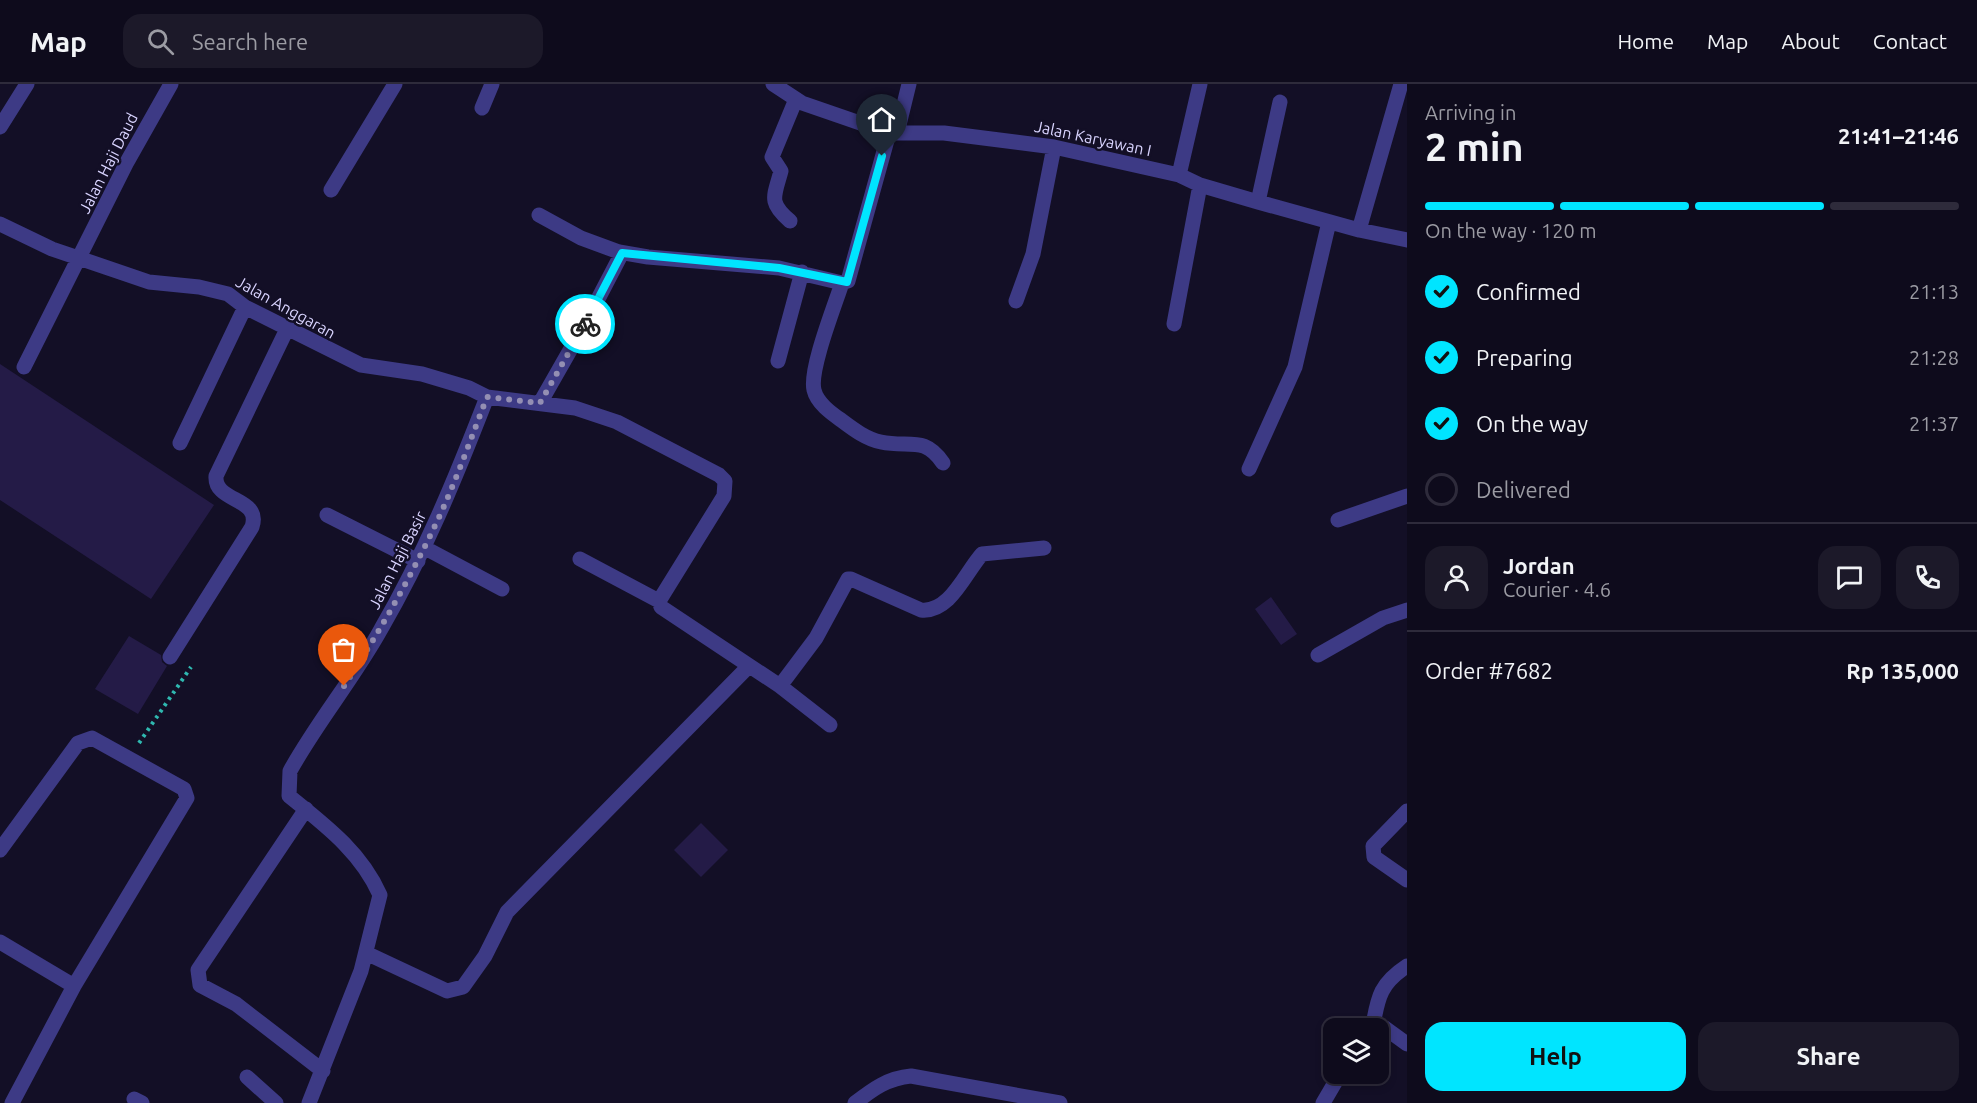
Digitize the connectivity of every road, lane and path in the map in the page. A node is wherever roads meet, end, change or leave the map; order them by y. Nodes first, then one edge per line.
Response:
1 (27, 84) edge
2 (171, 84) edge
3 (395, 84) edge
4 (492, 84) edge
5 (909, 84) edge
6 (1200, 84) edge
7 (1401, 84) edge
8 (780, 86) edge
9 (796, 99) junction
10 (1280, 102) dead end
11 (482, 108) dead end
12 (0, 127) edge
13 (893, 133) junction
14 (1054, 147) junction
15 (1179, 175) junction
16 (1200, 185) junction
17 (331, 190) dead end
18 (1258, 202) junction
19 (539, 215) dead end
20 (790, 221) dead end
21 (1329, 222) junction
22 (0, 224) edge
23 (1359, 230) junction
24 (1407, 240) edge
25 (622, 253) junction
26 (79, 259) junction
27 (802, 272) junction
28 (842, 283) junction
29 (1016, 301) dead end
30 (245, 307) junction
31 (1174, 324) dead end
32 (287, 329) junction
33 (777, 361) dead end
34 (24, 366) dead end
35 (487, 397) junction
36 (540, 403) junction
37 (180, 443) dead end
38 (943, 463) dead end
39 (1249, 469) dead end
40 (1407, 496) edge
41 (327, 515) dead end
42 (1338, 520) dead end
43 (1044, 548) dead end
44 (422, 554) junction
45 (580, 559) dead end
46 (502, 589) dead end
47 (659, 601) junction
48 (1407, 610) edge
49 (1318, 655) dead end
50 (170, 657) dead end
51 (749, 666) junction
52 (191, 667) dead end
53 (780, 686) junction
54 (830, 725) dead end
55 (130, 759) junction
56 (306, 809) junction
57 (1407, 811) edge
58 (0, 850) edge
59 (1407, 880) edge
60 (0, 942) edge
61 (366, 953) junction
62 (1407, 966) edge
63 (74, 986) junction
64 (1373, 1018) edge
65 (1389, 1032) edge
66 (1407, 1044) edge
67 (322, 1071) junction
68 (246, 1077) dead end
69 (1334, 1084) edge
70 (12, 1103) edge
71 (276, 1103) edge
72 (309, 1103) edge
73 (855, 1103) edge
74 (1060, 1103) edge
75 (1323, 1103) edge

1 - 12 street
2 - 26 street, Jalan Haji Daud
3 - 17 street
4 - 11 street
5 - 13 street
6 - 15 street
7 - 23 street
8 - 9 street, Jalan Karyawan I
9 - 13 street, Jalan Karyawan I
9 - 20 street
10 - 18 street
13 - 14 street, Jalan Karyawan I
13 - 28 street
14 - 15 street, Jalan Karyawan I
14 - 29 street
15 - 16 street, Jalan Karyawan I
16 - 18 street, Jalan Karyawan I
16 - 31 street
18 - 21 street, Jalan Karyawan I
19 - 25 street
21 - 23 street, Jalan Karyawan I
21 - 39 street
22 - 26 street, Jalan Anggaran
23 - 24 street, Jalan Karyawan I
25 - 27 street
25 - 36 street
26 - 30 street, Jalan Anggaran
26 - 34 street, Jalan Haji Daud
27 - 28 street
27 - 33 street
28 - 38 street
30 - 32 street, Jalan Anggaran
30 - 37 street
32 - 35 street, Jalan Anggaran
32 - 50 street
35 - 36 street, Jalan Anggaran
35 - 44 street, Jalan Haji Basir
36 - 47 street, Jalan Anggaran
40 - 42 street
41 - 44 street
43 - 53 street
44 - 46 street
44 - 56 street, Jalan Haji Basir
45 - 47 street
47 - 51 street
48 - 49 street
51 - 53 street
51 - 61 street
52 - 55 path
53 - 54 street
55 - 58 street
55 - 63 street
56 - 61 street, Jalan Haji Basir
56 - 67 street
57 - 59 street
60 - 63 street
61 - 67 street, Jalan Haji Basir
62 - 64 street
63 - 70 street
65 - 66 street
67 - 72 street, Jalan Haji Basir
68 - 71 street
69 - 75 street
73 - 74 street

